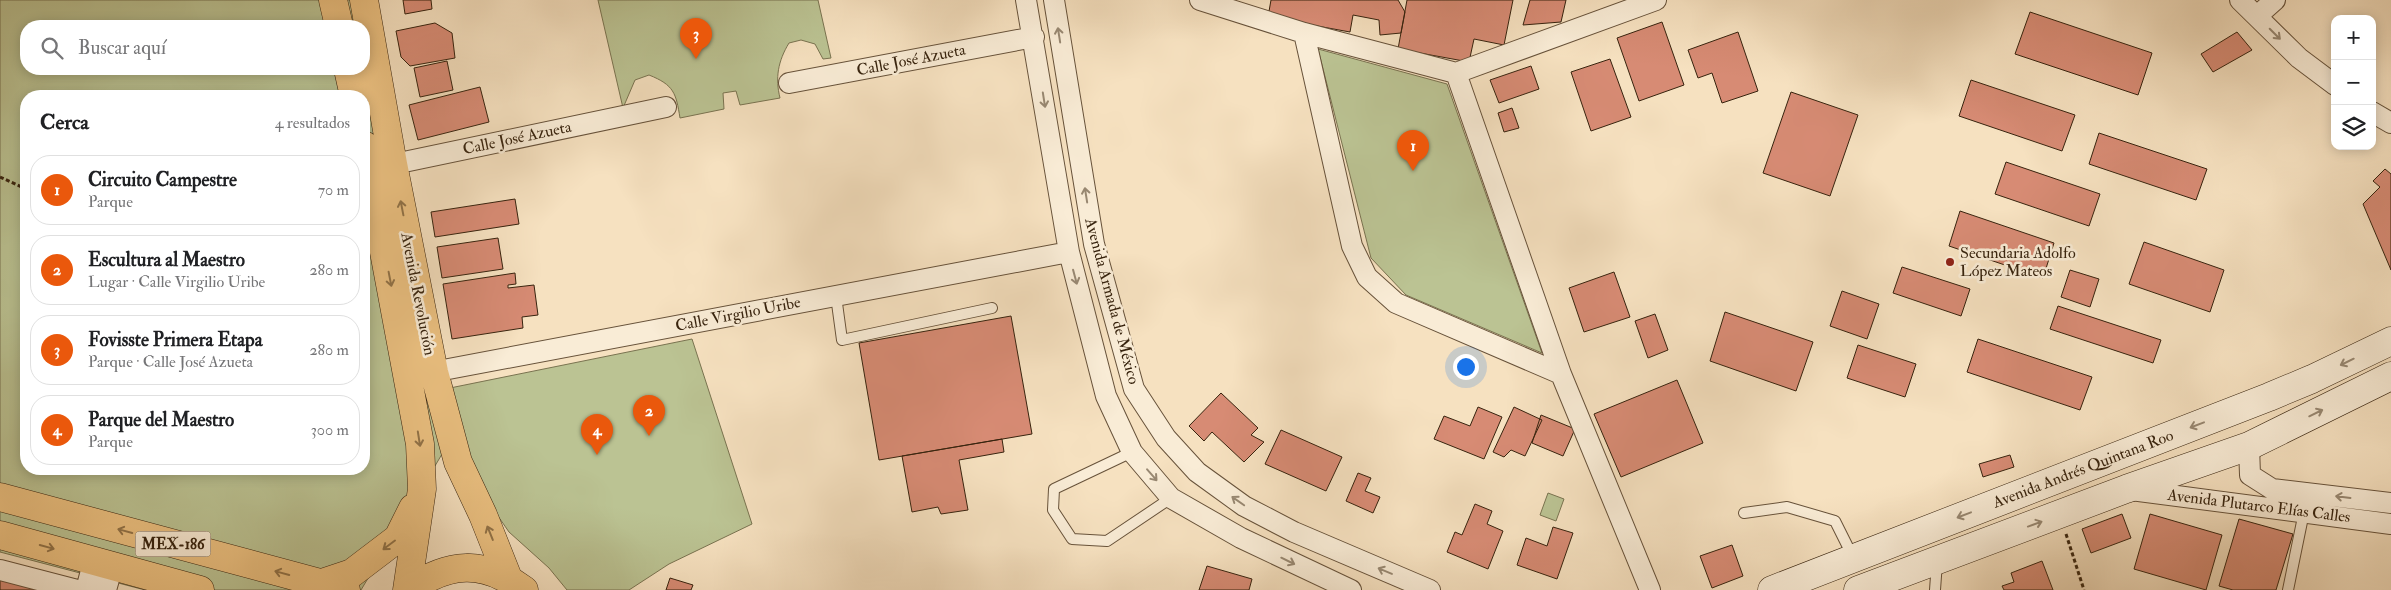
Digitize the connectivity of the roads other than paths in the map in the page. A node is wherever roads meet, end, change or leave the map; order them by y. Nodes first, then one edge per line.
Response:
1 (333, 0) edge
2 (364, 0) edge
3 (1026, 0) edge
4 (1054, 0) edge
5 (1200, 0) edge
6 (1656, 0) edge
7 (2240, 0) edge
8 (2276, 0) edge
9 (2258, 16) junction
10 (338, 20) edge
11 (365, 20) edge
12 (1304, 33) junction
13 (1034, 37) junction
14 (1456, 73) junction
15 (349, 75) edge
16 (368, 75) edge
17 (2331, 82) edge
18 (789, 83) dead end
19 (353, 90) edge
20 (368, 90) edge
21 (666, 107) dead end
22 (2376, 114) edge
23 (370, 122) edge
24 (2391, 123) edge
25 (372, 162) edge
26 (1069, 252) junction
27 (836, 296) junction
28 (992, 308) dead end
29 (2391, 341) edge
30 (1561, 374) junction
31 (421, 375) junction
32 (2391, 376) edge
33 (2269, 397) junction
34 (2285, 428) junction
35 (2249, 446) junction
36 (1132, 452) junction
37 (422, 489) junction
38 (2126, 489) junction
39 (0, 497) edge
40 (1171, 498) junction
41 (2271, 498) junction
42 (2391, 503) edge
43 (2304, 512) junction
44 (1744, 513) dead end
45 (2391, 524) edge
46 (0, 535) edge
47 (1854, 558) junction
48 (1938, 559) junction
49 (0, 570) edge
50 (104, 571) edge
51 (516, 584) edge
52 (334, 586) edge
53 (77, 590) edge
54 (86, 590) edge
55 (200, 590) edge
56 (407, 590) edge
57 (1351, 590) edge
58 (1430, 590) edge
59 (1650, 590) edge
60 (1772, 590) edge
61 (1858, 590) edge
62 (1934, 590) edge
63 (2288, 590) edge

1 - 10 main road
2 - 11 main road, Avenida Revolución
3 - 13 street, Avenida Armada de México
58 -> 4 street, Avenida Armada de México
5 - 12 street
6 - 14 street
7 - 9 street
8 - 9 street
9 -> 17 street
12 - 14 street
12 - 30 street
13 - 18 street, Calle José Azueta
13 -> 26 street, Avenida Armada de México
14 - 30 street
15 - 19 main road
16 - 20 main road, Avenida Revolución
21 - 25 street, Calle José Azueta
22 - 24 street
23 - 25 main road, Avenida Revolución
25 - 31 main road, Avenida Revolución
26 - 27 street, Calle Virgilio Uribe
26 -> 36 street, Avenida Armada de México
27 - 28 lane
27 - 31 street, Calle Virgilio Uribe
29 -> 33 main road, Avenida Andrés Quintana Roo
30 - 59 street
31 -> 37 main road, Avenida Revolución
51 -> 31 main road, Avenida Revolución
34 -> 32 main road, Avenida Andrés Quintana Roo
33 - 34 main road
33 -> 47 main road, Avenida Andrés Quintana Roo
34 - 35 main road, Avenida Andrés Quintana Roo
35 - 38 main road, Avenida Andrés Quintana Roo
35 - 41 street, Avenida Plutarco Elías Calles
36 -> 40 street, Avenida Armada de México
36 - 40 lane
37 -> 52 main road
37 - 56 main road, Avenida Revolución
38 - 41 street, Avenida Plutarco Elías Calles
48 -> 38 main road, Avenida Andrés Quintana Roo
52 -> 39 main road, MEX-186
40 -> 57 street, Avenida Armada de México
42 -> 41 street, Avenida Plutarco Elías Calles
41 - 43 street, Avenida Plutarco Elías Calles
43 - 45 street, Avenida Plutarco Elías Calles
43 - 63 lane
44 - 47 lane
46 -> 50 main road, MEX-186
47 - 60 main road, Avenida Andrés Quintana Roo
48 - 61 main road, Avenida Andrés Quintana Roo
48 - 62 lane
49 - 53 street
50 - 54 street
50 - 55 main road, MEX-186
51 - 56 main road

